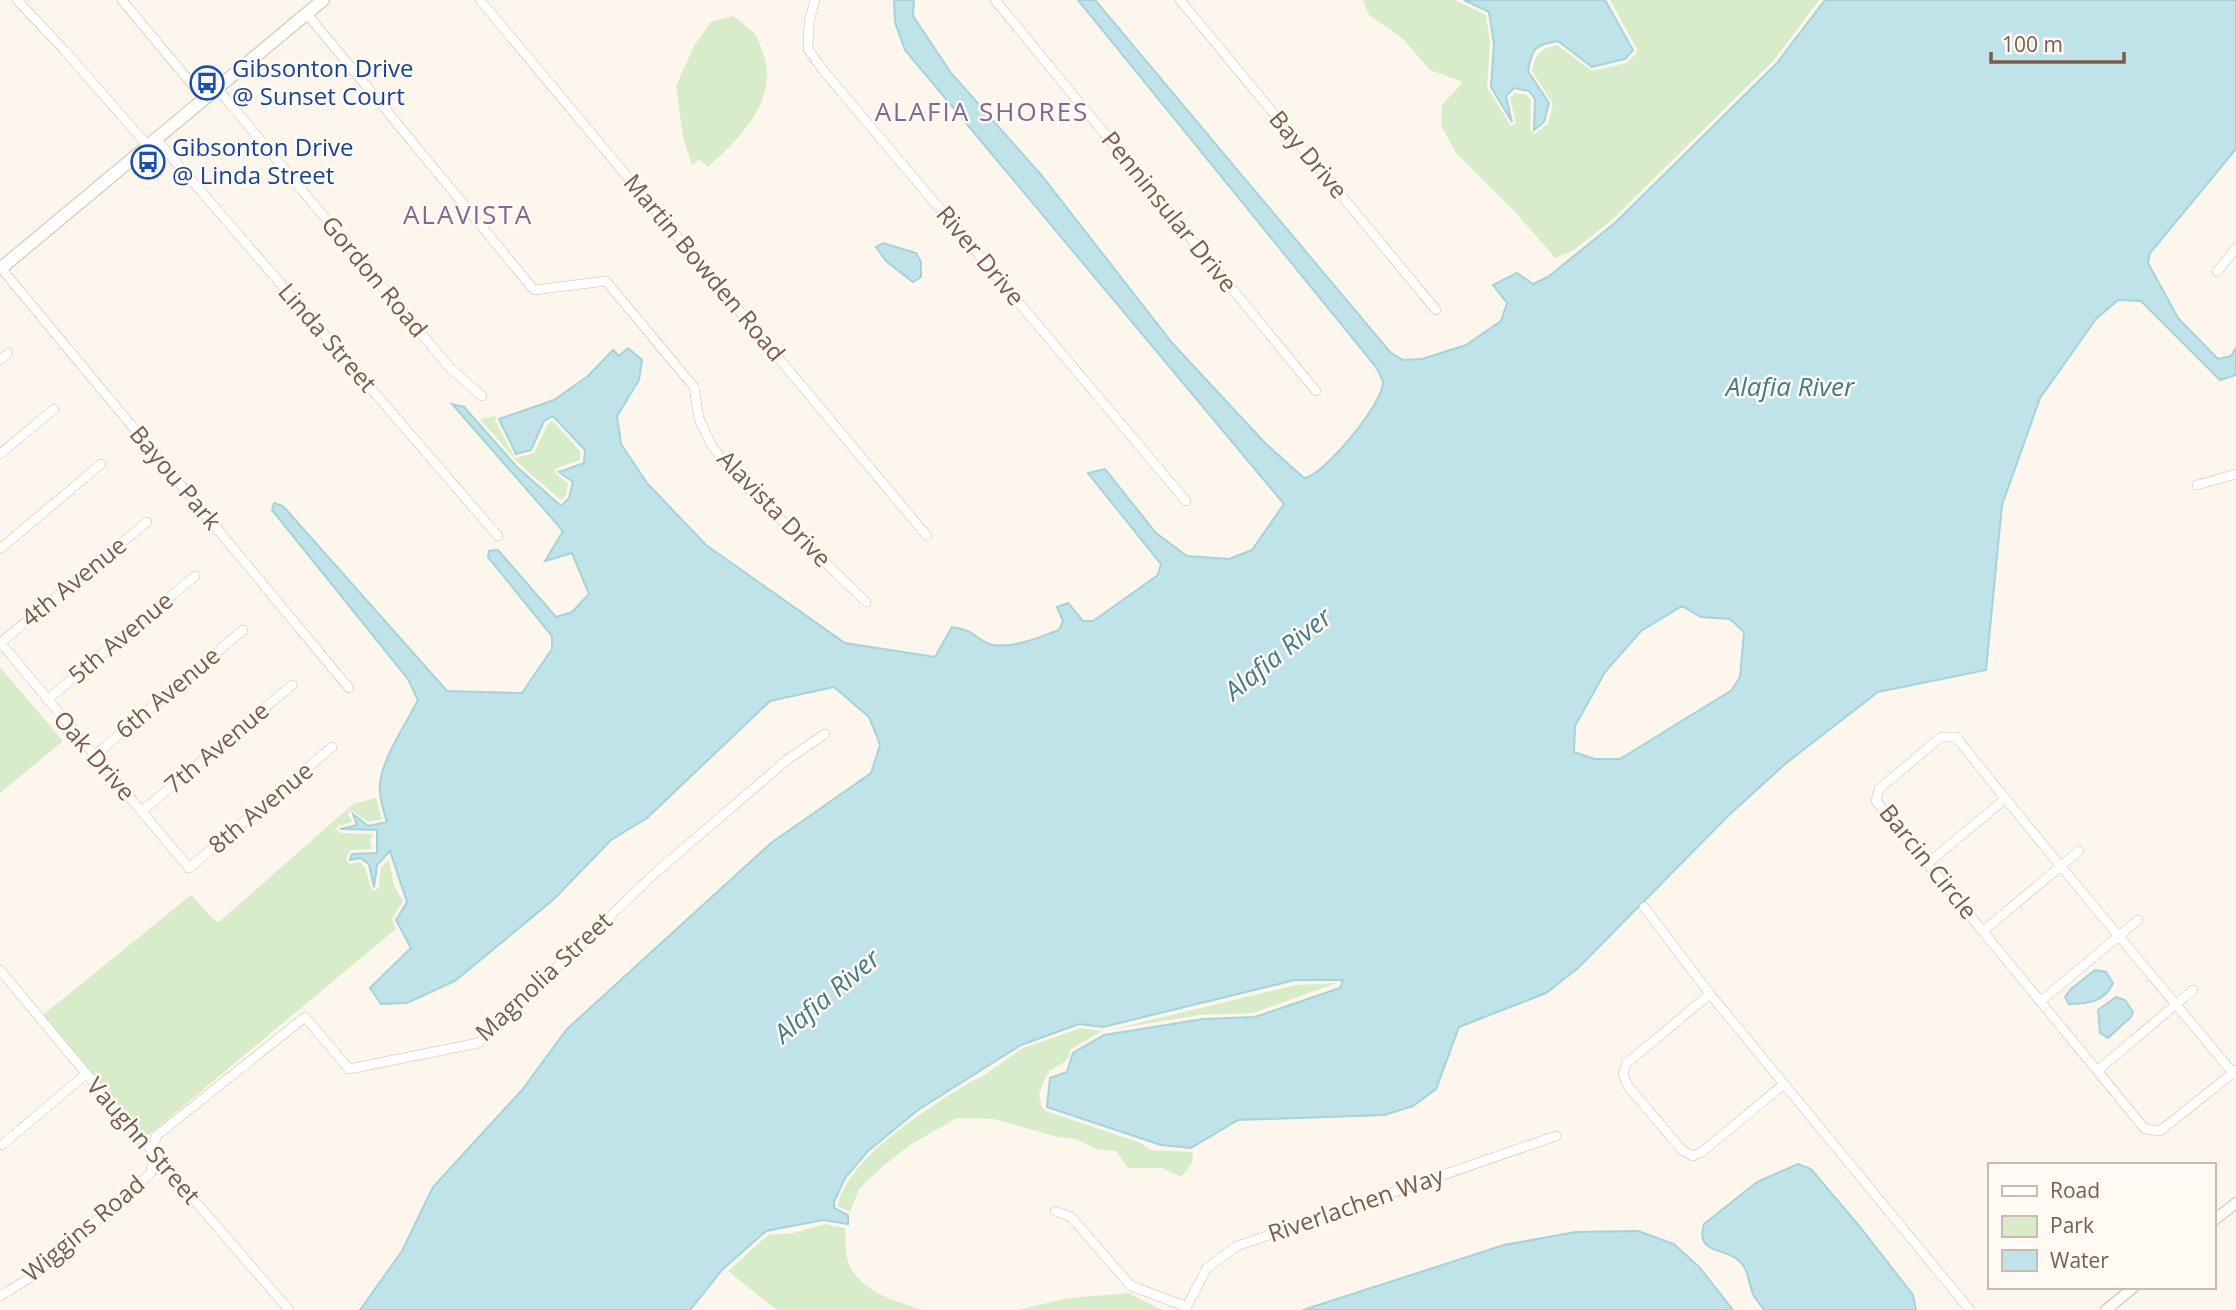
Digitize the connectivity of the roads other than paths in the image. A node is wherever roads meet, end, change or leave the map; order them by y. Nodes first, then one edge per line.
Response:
1 (17, 0) edge
2 (122, 0) edge
3 (323, 0) edge
4 (480, 0) edge
5 (814, 0) edge
6 (995, 0) edge
7 (1180, 0) edge
8 (307, 14) junction
9 (217, 88) junction
10 (204, 99) junction
11 (152, 143) junction
12 (2236, 248) edge
13 (1, 268) edge
14 (2217, 272) dead end
15 (1436, 310) dead end
16 (1316, 391) dead end
17 (482, 396) dead end
18 (54, 409) dead end
19 (0, 454) edge
20 (101, 464) dead end
21 (2236, 474) edge
22 (2197, 485) dead end
23 (1186, 500) dead end
24 (147, 522) dead end
25 (498, 536) dead end
26 (928, 536) dead end
27 (0, 549) edge
28 (195, 576) dead end
29 (866, 602) dead end
30 (243, 630) dead end
31 (0, 643) edge
32 (292, 685) dead end
33 (349, 688) dead end
34 (47, 700) junction
35 (825, 734) dead end
36 (332, 747) dead end
37 (94, 756) junction
38 (2005, 799) junction
39 (142, 811) junction
40 (2079, 851) dead end
41 (1928, 863) junction
42 (2062, 867) junction
43 (189, 868) joint
44 (1644, 907) dead end
45 (2138, 920) dead end
46 (1983, 930) junction
47 (2119, 937) junction
48 (0, 970) edge
49 (2193, 990) dead end
50 (1710, 993) junction
51 (2040, 1000) junction
52 (2175, 1004) junction
53 (2098, 1070) junction
54 (2235, 1073) edge
55 (86, 1074) junction
56 (1784, 1084) junction
57 (1556, 1136) dead end
58 (2, 1145) dead end
59 (152, 1152) junction
60 (2236, 1202) edge
61 (1055, 1211) dead end
62 (2215, 1219) edge
63 (2132, 1289) edge
64 (0, 1296) edge
65 (1185, 1308) edge
66 (289, 1310) edge
67 (1970, 1310) edge
68 (2106, 1310) edge

1 - 11 street, Linda Street
2 - 10 street
3 - 8 main road
4 - 26 street, Martin Bowden Road
5 - 23 street, River Drive
6 - 16 street, Penninsular Drive
7 - 15 street, Bay Drive
8 - 9 main road
8 - 29 street, Alavista Drive
9 - 10 main road
9 - 17 street, Gordon Road
10 - 11 main road
11 - 13 main road
11 - 25 street, Linda Street
12 - 14 street
13 - 33 street, Bayou Park
18 - 19 street
20 - 27 street
21 - 22 street
24 - 31 street, 4th Avenue
28 - 34 street, 5th Avenue
30 - 37 street, 6th Avenue
31 - 34 street, Oak Drive
32 - 39 street, 7th Avenue
34 - 37 street, Oak Drive
35 - 59 street, Magnolia Street
36 - 43 street, 8th Avenue
37 - 39 street, Oak Drive
38 - 41 street
38 - 41 street, Barcin Circle
38 - 42 street, Barcin Circle
39 - 43 street, Oak Drive
40 - 42 street
41 - 46 street, Barcin Circle
42 - 46 street
42 - 47 street, Barcin Circle
44 - 50 street
45 - 47 street
46 - 51 street, Barcin Circle
47 - 51 street
47 - 52 street, Barcin Circle
48 - 55 street, Vaughn Street
49 - 52 street
50 - 56 street
50 - 56 street
51 - 53 street, Barcin Circle
52 - 53 street
52 - 54 street, Barcin Circle
53 - 54 street, Barcin Circle
55 - 58 street
55 - 59 street, Vaughn Street
56 - 67 street
57 - 65 street, Riverlachen Way
59 - 64 street, Wiggins Road
59 - 66 street, Vaughn Street
60 - 62 street
61 - 65 street
63 - 68 street

